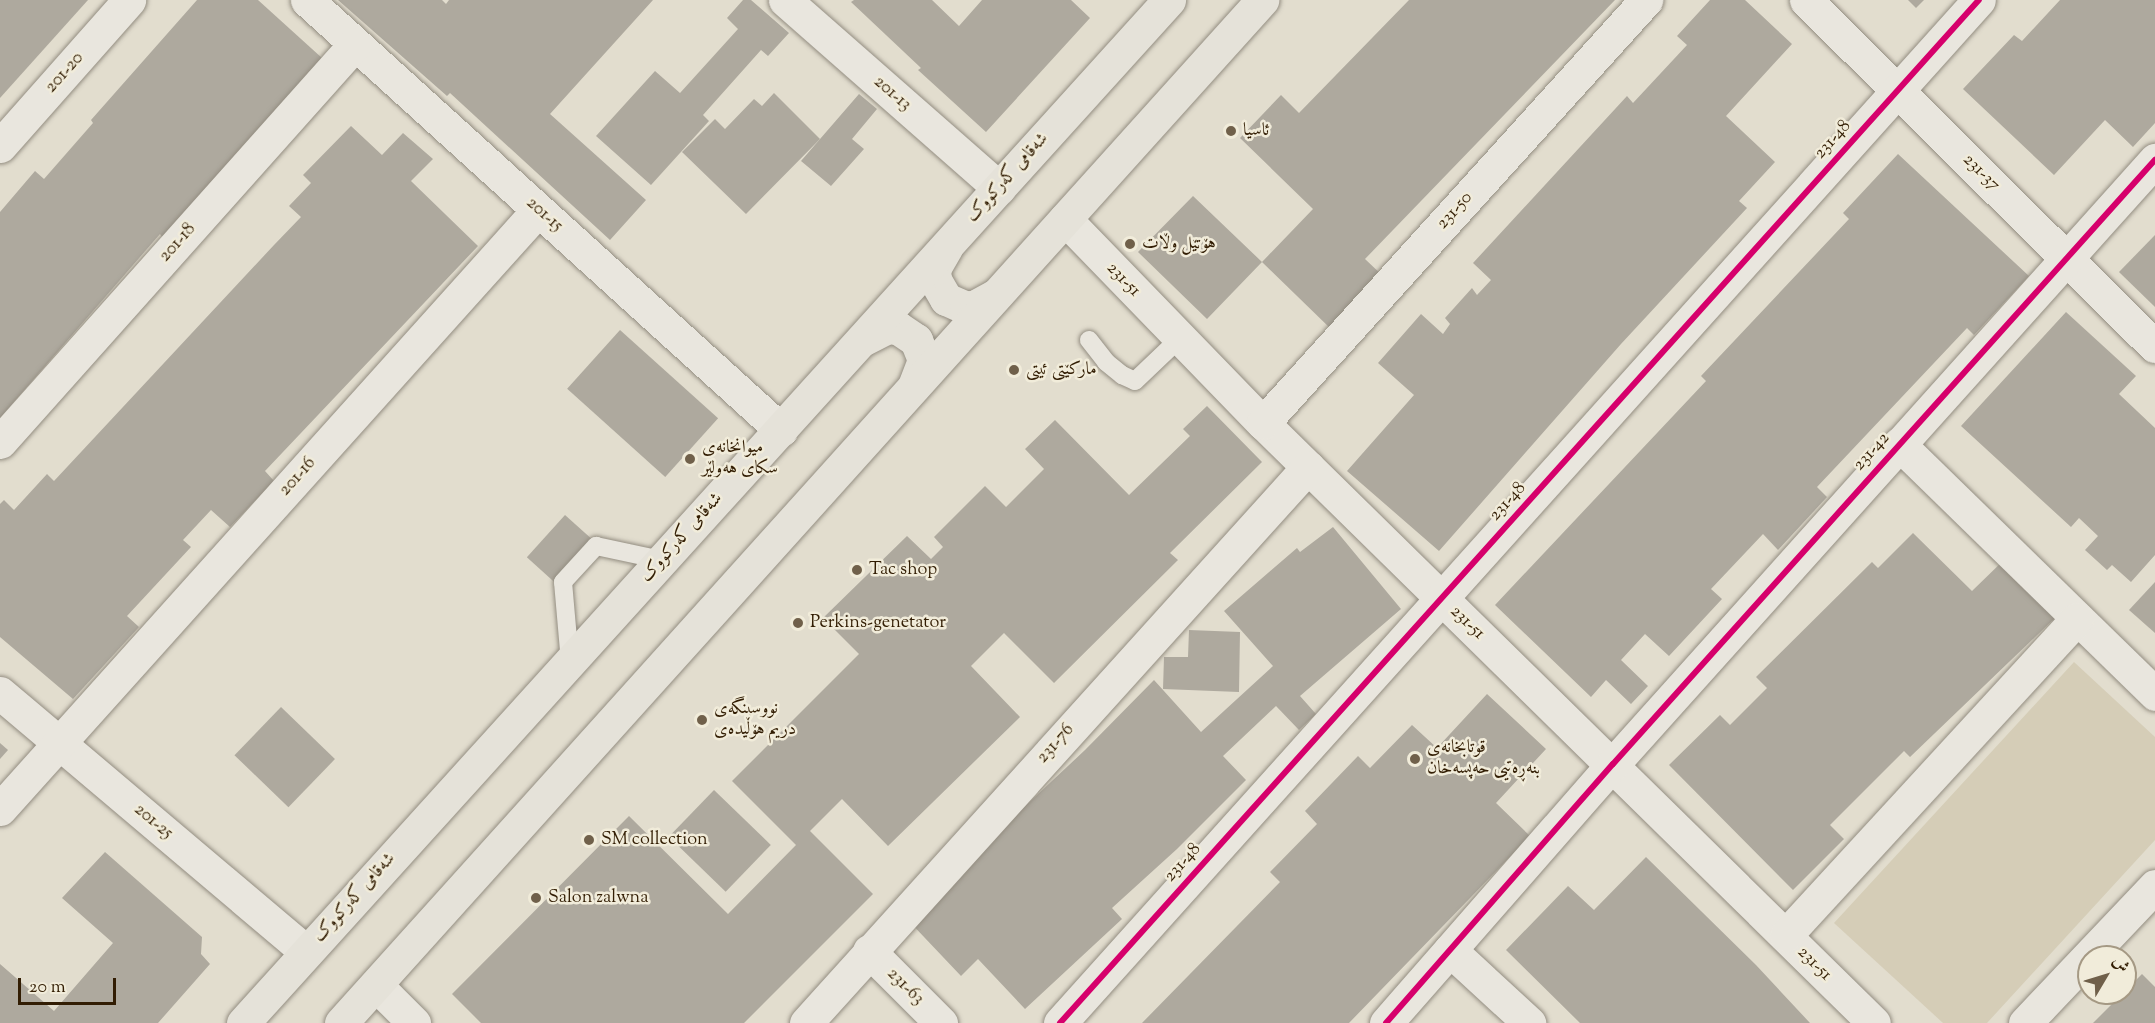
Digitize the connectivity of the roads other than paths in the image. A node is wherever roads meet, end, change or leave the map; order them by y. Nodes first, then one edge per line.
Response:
1 (129, 0) edge
2 (307, 0) edge
3 (1169, 0) edge
4 (1262, 0) edge
5 (1646, 0) edge
6 (1806, 0) edge
7 (1979, 0) edge
8 (789, 1) edge
9 (355, 44) junction
10 (1898, 91) junction
11 (0, 146) edge
12 (2155, 160) edge
13 (999, 188) junction
14 (537, 210) junction
15 (1065, 219) junction
16 (943, 252) junction
17 (2066, 258) junction
18 (999, 292) junction
19 (1180, 338) junction
20 (862, 340) junction
21 (1089, 340) dead end
22 (2155, 346) edge
23 (915, 386) junction
24 (1263, 423) junction
25 (781, 430) junction
26 (0, 442) edge
27 (1899, 444) junction
28 (1308, 467) junction
29 (663, 560) junction
30 (1442, 598) junction
31 (2077, 618) junction
32 (570, 662) junction
33 (0, 693) edge
34 (2155, 694) edge
35 (59, 743) junction
36 (1613, 764) junction
37 (0, 809) edge
38 (2155, 886) edge
39 (1786, 935) junction
40 (1450, 950) junction
41 (868, 951) junction
42 (306, 952) junction
43 (376, 985) junction
44 (243, 1023) edge
45 (341, 1023) edge
46 (414, 1023) edge
47 (806, 1023) edge
48 (941, 1023) edge
49 (1059, 1023) edge
50 (1386, 1023) edge
51 (1529, 1023) edge
52 (1875, 1023) edge
53 (2025, 1023) edge

1 - 11 street, 201-20
2 - 9 street, 201-15
3 - 13 highway, شەقامی کەرکووک
4 - 15 highway
5 - 24 street, 231-50
6 - 10 street, 231-37
7 - 10 street, 231-48
8 - 13 street, 201-13
9 - 14 street, 201-15
9 - 26 street, 201-18
10 - 17 street, 231-37
10 - 30 street, 231-48
12 - 17 street, 231-42
13 - 16 highway, شەقامی کەرکووک
14 - 25 street, 201-15
14 - 35 street, 201-16
15 - 18 highway
15 - 19 street, 231-51
16 - 18 highway
16 - 20 highway, شەقامی کەرکووک
17 - 22 street, 231-37
17 - 27 street, 231-42
18 - 23 highway
19 - 21 lane
19 - 24 street, 231-51
20 - 23 highway
20 - 25 highway, شەقامی کەرکووک
23 - 43 highway
24 - 28 street, 231-51
25 - 29 highway, شەقامی کەرکووک
27 - 31 street
27 - 36 street, 231-42
28 - 30 street, 231-51
28 - 41 street, 231-76
29 - 32 highway, شەقامی کەرکووک
29 - 32 lane
30 - 36 street, 231-51
30 - 49 street, 231-48
31 - 34 street
31 - 39 street
32 - 42 highway, شەقامی کەرکووک
33 - 35 street, 201-25
35 - 37 street, 201-16
35 - 42 street, 201-25
36 - 39 street, 231-51
36 - 40 street, 231-42
38 - 53 street
39 - 52 street, 231-51
40 - 50 street, 231-42
40 - 51 street
41 - 47 street, 231-76
41 - 48 street, 231-63
42 - 44 highway, شەقامی کەرکووک
43 - 45 highway
43 - 46 street

